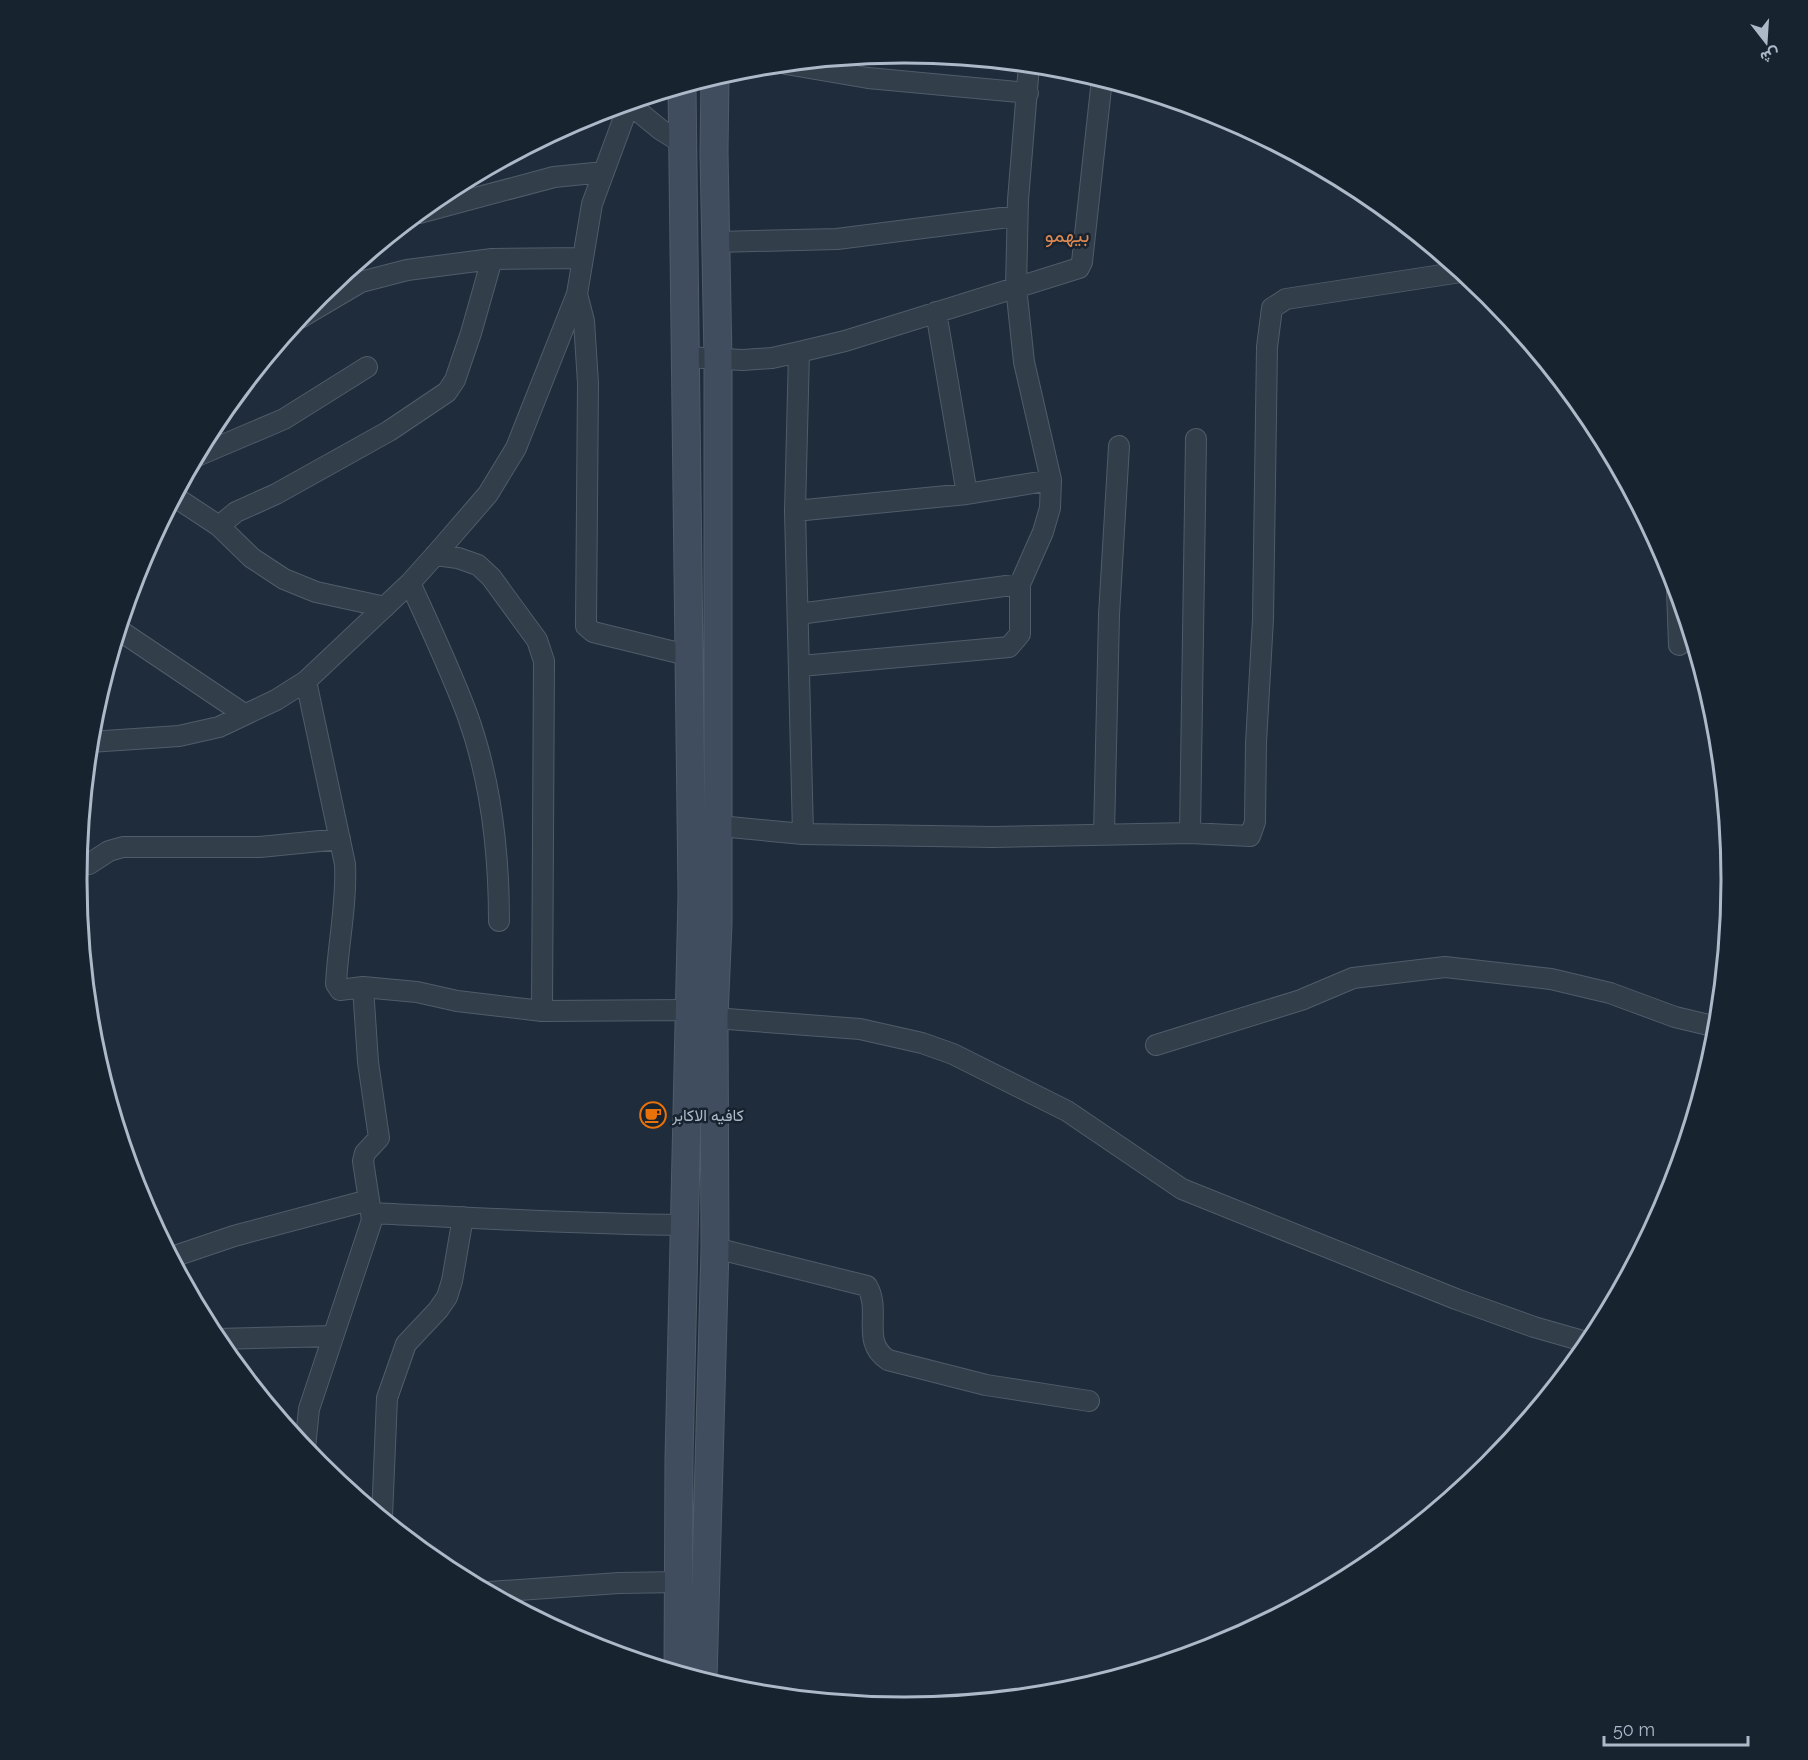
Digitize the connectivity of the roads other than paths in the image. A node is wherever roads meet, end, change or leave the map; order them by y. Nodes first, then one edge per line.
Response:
1 (813, 69) edge
2 (1029, 73) edge
3 (715, 86) edge
4 (1101, 88) edge
5 (1028, 93) junction
6 (682, 94) edge
7 (634, 109) edge
8 (625, 112) edge
9 (682, 143) junction
10 (604, 172) junction
11 (442, 207) edge
12 (1017, 216) junction
13 (717, 242) junction
14 (581, 258) junction
15 (492, 259) junction
16 (1451, 274) edge
17 (1016, 287) junction
18 (578, 294) junction
19 (325, 303) edge
20 (936, 312) junction
21 (799, 352) junction
22 (684, 357) junction
23 (718, 359) junction
24 (367, 367) dead end
25 (1196, 439) dead end
26 (1119, 446) dead end
27 (209, 451) edge
28 (1051, 480) junction
29 (968, 494) junction
30 (181, 500) edge
31 (795, 511) junction
32 (219, 526) junction
33 (435, 555) junction
34 (410, 583) junction
35 (1020, 584) junction
36 (385, 607) junction
37 (799, 614) junction
38 (1678, 617) edge
39 (125, 634) edge
40 (1679, 645) dead end
41 (691, 656) junction
42 (801, 666) junction
43 (306, 681) junction
44 (244, 714) junction
45 (99, 741) edge
46 (718, 826) junction
47 (1190, 833) junction
48 (803, 834) junction
49 (1104, 834) junction
50 (340, 838) junction
51 (88, 864) dead end
52 (498, 921) dead end
53 (363, 987) junction
54 (688, 1010) junction
55 (542, 1011) junction
56 (714, 1018) junction
57 (1707, 1025) edge
58 (1156, 1045) dead end
59 (370, 1207) junction
60 (463, 1217) junction
61 (683, 1225) junction
62 (715, 1248) junction
63 (178, 1255) edge
64 (333, 1336) junction
65 (228, 1339) edge
66 (1579, 1340) edge
67 (1089, 1401) dead end
68 (306, 1436) edge
69 (382, 1508) edge
70 (680, 1582) junction
71 (501, 1591) edge
72 (678, 1665) edge
73 (704, 1672) edge

1 - 5 street
2 - 5 street
3 - 13 main road
4 - 17 street
5 - 12 street
6 - 9 main road
7 - 9 street
8 - 10 street
9 - 22 main road
10 - 11 street
10 - 14 street
12 - 13 street
12 - 17 street
13 - 23 main road
14 - 15 street
14 - 18 street
15 - 19 street
15 - 32 street
16 - 47 street
17 - 20 street
17 - 28 street
18 - 33 street
18 - 41 street
20 - 21 street
20 - 29 street
21 - 23 street
21 - 31 street
22 - 23 street
22 - 41 main road
23 - 46 main road
24 - 27 street
25 - 47 street
26 - 49 street
28 - 29 street
28 - 35 street
29 - 31 street
30 - 32 street
31 - 37 street
32 - 36 street
33 - 34 street
33 - 55 street
34 - 36 street
34 - 52 street
35 - 37 street
35 - 42 street
36 - 43 street
37 - 42 street
38 - 40 street
39 - 44 street
41 - 54 main road
42 - 48 street
43 - 44 street
43 - 50 street
44 - 45 street
46 - 48 street
46 - 56 main road
47 - 49 street
48 - 49 street
50 - 51 street
50 - 53 street
53 - 55 street
53 - 59 street
54 - 55 street
54 - 56 street
54 - 61 main road
56 - 62 main road
56 - 66 street
57 - 58 street
59 - 60 street
59 - 63 street
59 - 64 street
60 - 61 street
60 - 69 street
61 - 70 main road
62 - 67 street
62 - 73 main road
64 - 65 street
64 - 68 street
70 - 71 street
70 - 72 main road

